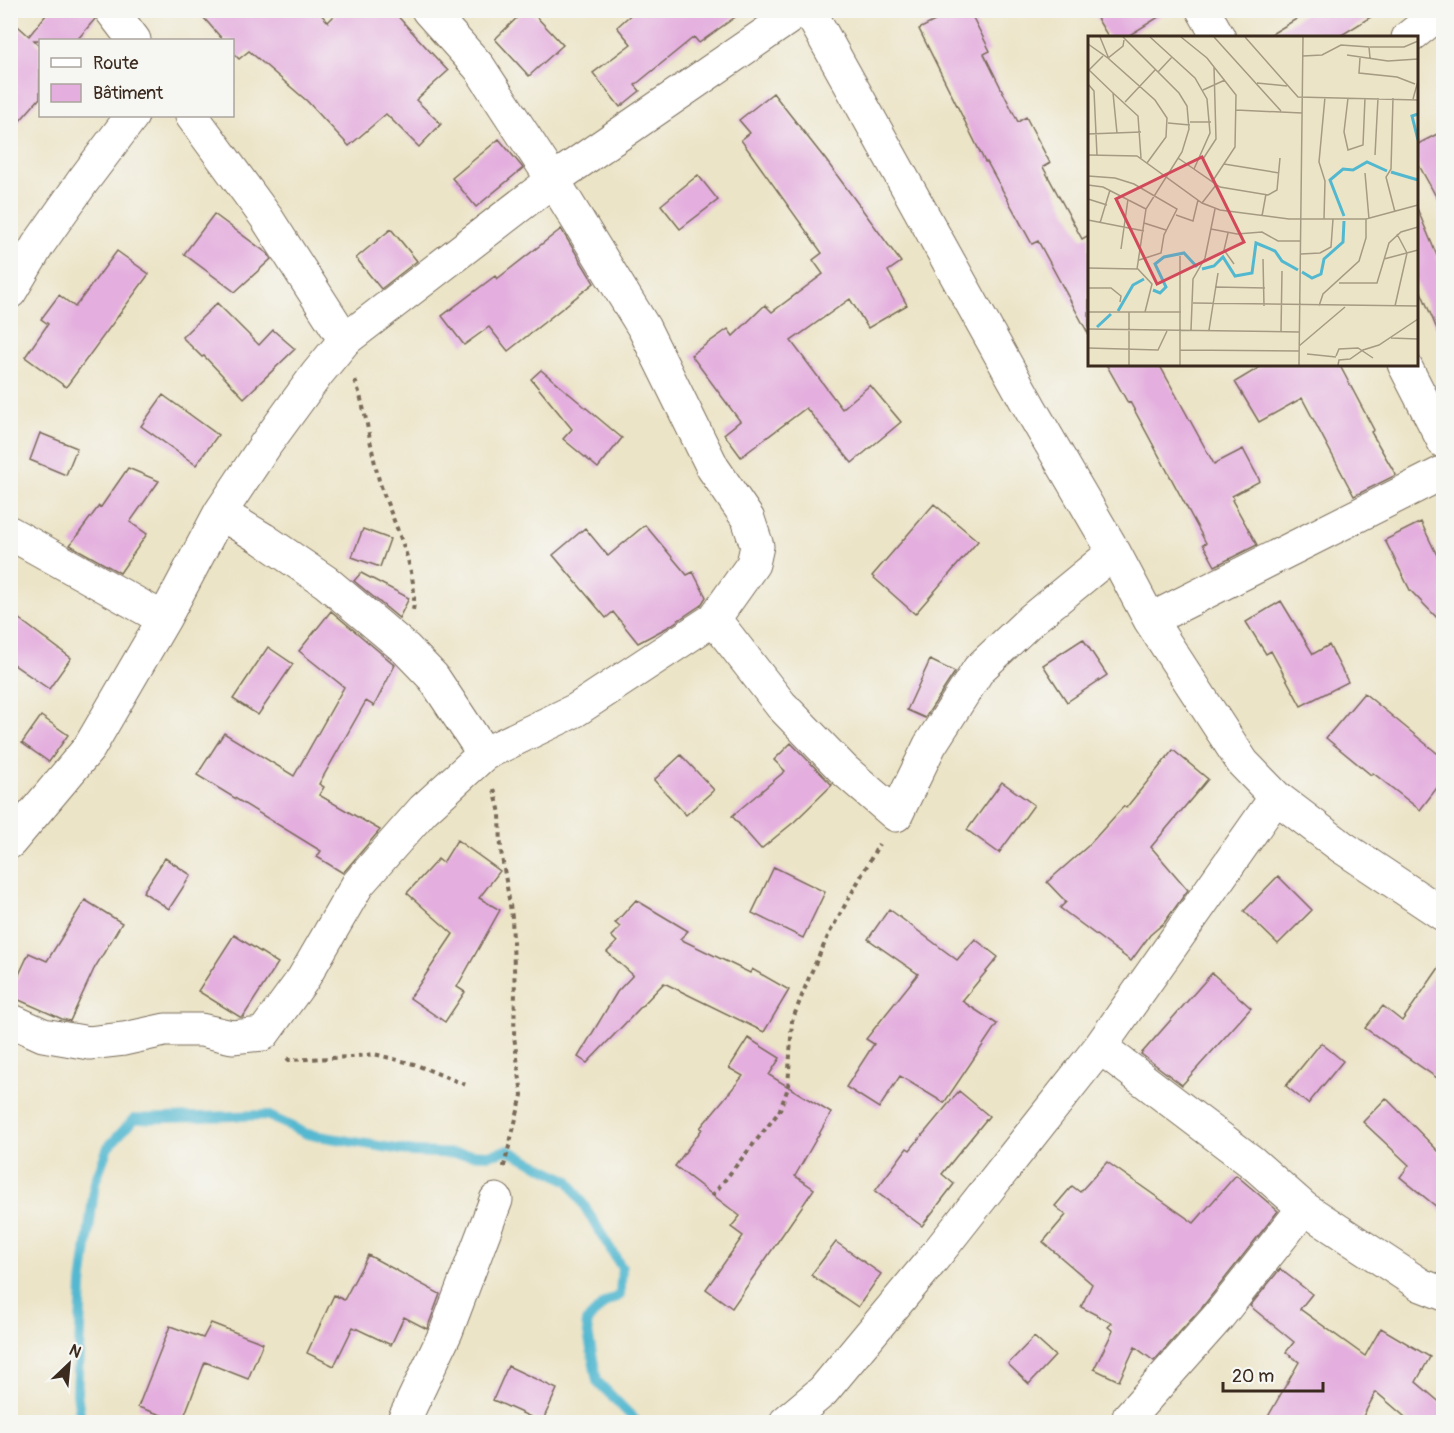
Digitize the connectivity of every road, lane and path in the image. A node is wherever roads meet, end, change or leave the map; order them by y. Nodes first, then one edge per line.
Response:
1 (111, 10) edge
2 (428, 10) edge
3 (800, 10) edge
4 (809, 10) edge
5 (1203, 10) edge
6 (1443, 10) edge
7 (1218, 36) edge
8 (1410, 36) edge
9 (133, 39) edge
10 (1443, 40) edge
11 (1418, 51) edge
12 (131, 117) edge
13 (193, 117) edge
14 (553, 180) junction
15 (10, 292) edge
16 (345, 340) junction
17 (1406, 366) edge
18 (1433, 394) edge
19 (1443, 442) edge
20 (1443, 472) edge
21 (220, 513) junction
22 (10, 533) edge
23 (1114, 552) junction
24 (164, 619) junction
25 (714, 620) junction
26 (1150, 620) junction
27 (406, 649) junction
28 (484, 754) junction
29 (1276, 797) junction
30 (896, 815) junction
31 (10, 842) edge
32 (1443, 915) edge
33 (10, 1020) edge
34 (263, 1034) junction
35 (1100, 1047) junction
36 (466, 1085) dead end
37 (712, 1196) dead end
38 (496, 1200) joint
39 (1304, 1208) junction
40 (1443, 1293) edge
41 (403, 1422) edge
42 (786, 1422) edge
43 (1128, 1422) edge

1 - 9 street
2 - 14 street
3 - 14 street
4 - 23 street
5 - 7 street
6 - 8 street
10 - 11 street
12 - 15 street
13 - 16 street
14 - 16 street
14 - 25 street
16 - 21 street
16 - 27 path
17 - 18 street
18 - 19 street
20 - 26 street
21 - 24 street
21 - 27 street
22 - 24 street
23 - 26 street
23 - 30 street
24 - 31 street
25 - 28 street
25 - 30 street
26 - 29 street
27 - 28 street
28 - 34 street
28 - 38 path
29 - 32 street
29 - 35 street
30 - 37 path
33 - 34 street
34 - 36 path
35 - 39 street
35 - 42 street
38 - 41 street
39 - 40 street
39 - 43 street

